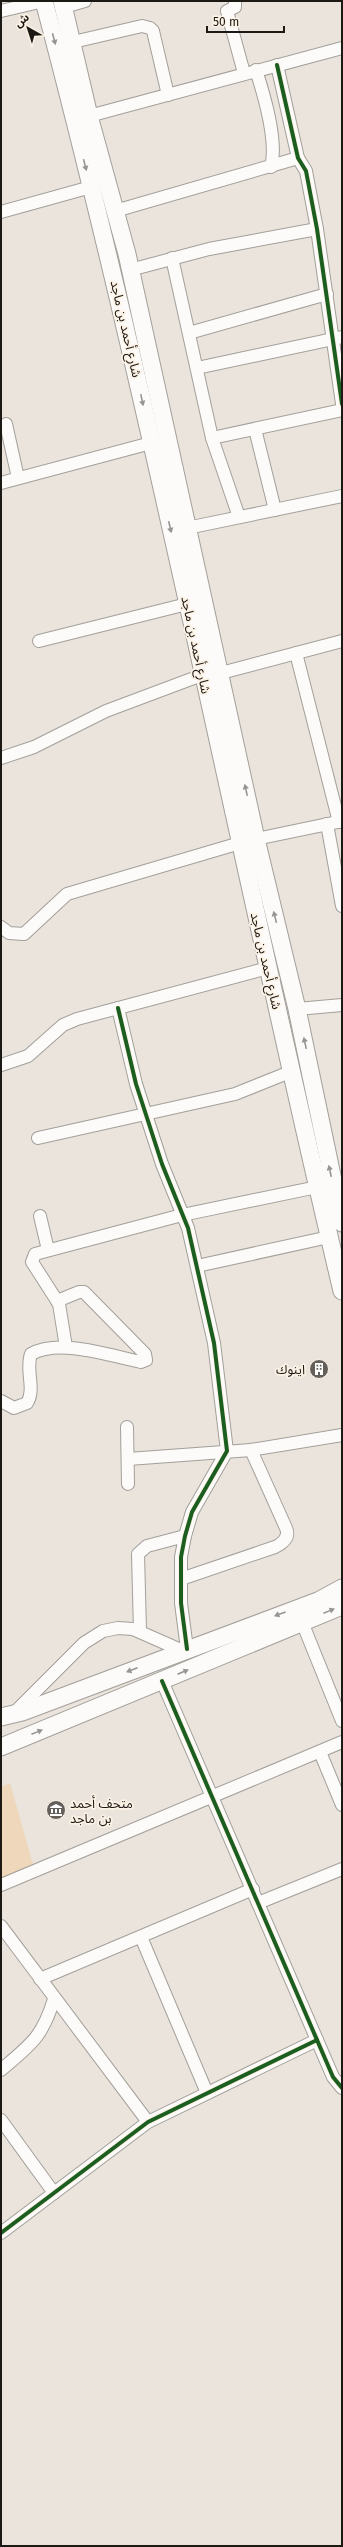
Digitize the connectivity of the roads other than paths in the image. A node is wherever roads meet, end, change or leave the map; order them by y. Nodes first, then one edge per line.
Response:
1 (44, 1) edge
2 (85, 1) edge
3 (235, 1) edge
4 (63, 4) edge
5 (1, 11) edge
6 (73, 42) junction
7 (342, 48) edge
8 (276, 65) junction
9 (250, 71) junction
10 (168, 95) junction
11 (89, 116) junction
12 (298, 158) junction
13 (271, 167) junction
14 (91, 187) junction
15 (115, 211) junction
16 (1, 212) edge
17 (317, 229) junction
18 (172, 258) junction
19 (130, 270) junction
20 (327, 294) junction
21 (189, 333) junction
22 (338, 338) edge
23 (197, 368) junction
24 (342, 404) edge
25 (342, 410) edge
26 (6, 424) dead end
27 (255, 429) junction
28 (212, 438) junction
29 (151, 443) junction
30 (18, 478) junction
31 (1, 483) edge
32 (342, 496) edge
33 (275, 510) junction
34 (239, 517) junction
35 (186, 528) junction
36 (187, 604) junction
37 (39, 641) dead end
38 (342, 641) edge
39 (296, 653) junction
40 (221, 673) junction
41 (202, 675) junction
42 (1, 758) edge
43 (336, 822) edge
44 (256, 839) junction
45 (240, 843) junction
46 (342, 906) edge
47 (1, 927) edge
48 (268, 968) junction
49 (342, 1006) edge
50 (118, 1008) junction
51 (297, 1009) junction
52 (1, 1065) edge
53 (290, 1072) junction
54 (146, 1112) junction
55 (38, 1138) dead end
56 (317, 1187) junction
57 (338, 1188) edge
58 (182, 1215) junction
59 (40, 1216) dead end
60 (342, 1223) edge
61 (329, 1237) junction
62 (48, 1250) junction
63 (197, 1266) junction
64 (342, 1291) edge
65 (57, 1302) junction
66 (66, 1348) junction
67 (1, 1401) edge
68 (127, 1427) dead end
69 (342, 1435) edge
70 (251, 1450) junction
71 (227, 1451) junction
72 (128, 1458) junction
73 (128, 1484) dead end
74 (185, 1536) junction
75 (181, 1579) junction
76 (342, 1588) edge
77 (342, 1606) edge
78 (302, 1622) junction
79 (140, 1631) junction
80 (185, 1650) junction
81 (162, 1681) junction
82 (6, 1716) edge
83 (342, 1721) edge
84 (342, 1742) edge
85 (1, 1747) edge
86 (320, 1752) junction
87 (211, 1796) junction
88 (342, 1805) edge
89 (342, 1869) edge
90 (1, 1885) edge
91 (253, 1889) junction
92 (258, 1903) junction
93 (2, 1932) edge
94 (141, 1937) junction
95 (40, 1979) junction
96 (54, 1998) junction
97 (317, 2040) junction
98 (1, 2070) edge
99 (342, 2088) edge
100 (207, 2093) junction
101 (1, 2120) edge
102 (148, 2122) junction
103 (54, 2193) junction
104 (1, 2233) edge

1 - 5 street
1 -> 14 main road, شارع أحمد بن ماجد
2 - 4 street
3 - 9 street
4 - 6 main road, شارع أحمد بن ماجد
6 - 10 street
6 - 11 main road, شارع أحمد بن ماجد
7 - 8 street
8 - 9 street
8 - 12 street
9 - 10 street
9 - 13 street
10 - 11 street
11 - 15 main road, شارع أحمد بن ماجد
12 - 13 street
12 - 17 street
13 - 15 street
14 - 16 street
14 -> 29 main road, شارع أحمد بن ماجد
15 - 19 main road, شارع أحمد بن ماجد
17 - 18 street
17 - 20 street
18 - 19 street
18 - 21 street
19 - 35 main road, شارع أحمد بن ماجد
20 - 21 street
20 - 22 street
21 - 23 street
22 - 23 street
22 - 24 street
23 - 28 street
25 - 27 street
26 - 30 street
27 - 28 street
27 - 33 street
28 - 34 street
29 - 30 street
29 -> 36 main road, شارع أحمد بن ماجد
30 - 31 street
32 - 33 street
33 - 34 street
34 - 35 street
35 - 40 main road, شارع أحمد بن ماجد
36 - 37 street
36 - 41 main road, شارع أحمد بن ماجد
38 - 39 street
39 - 40 street
39 - 43 street
44 -> 40 main road, شارع أحمد بن ماجد
41 - 42 street
41 - 45 main road, شارع أحمد بن ماجد
43 - 44 street
43 - 46 street
51 -> 44 main road, شارع أحمد بن ماجد
45 - 47 street
45 - 48 main road, شارع أحمد بن ماجد
48 - 50 street
48 - 53 main road, شارع أحمد بن ماجد
49 - 51 street
50 - 52 street
50 - 54 street
57 -> 51 main road, شارع أحمد بن ماجد
53 - 54 street
53 - 56 main road, شارع أحمد بن ماجد
54 - 55 street
54 - 58 street
56 - 58 street
56 - 61 main road, شارع أحمد بن ماجد
57 - 60 main road, شارع أحمد بن ماجد
58 - 62 street
58 - 63 street
59 - 62 street
61 - 63 street
61 - 64 main road, شارع أحمد بن ماجد
62 - 65 street
63 - 71 street
65 - 66 street
65 - 66 street
66 - 67 street
68 - 72 street
69 - 70 street
70 - 71 street
70 - 75 street
71 - 72 street
71 - 74 street
72 - 73 street
74 - 75 street
74 - 79 street
75 - 80 street
76 -> 80 main road
78 -> 77 main road
81 -> 78 main road
78 - 83 street
79 - 80 street
79 - 82 street
80 -> 82 main road
85 -> 81 main road
81 - 87 street
84 - 86 street
86 - 87 street
86 - 88 street
87 - 90 street
87 - 91 street
89 - 92 street
91 - 92 street
91 - 94 street
92 - 97 street
93 - 95 street
94 - 95 street
94 - 100 street
95 - 96 street
96 - 98 street
96 - 102 street
97 - 99 street
97 - 100 street
100 - 102 street
101 - 103 street
102 - 103 street
103 - 104 street

